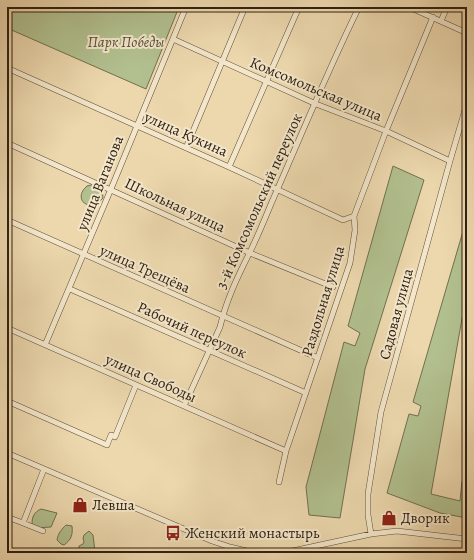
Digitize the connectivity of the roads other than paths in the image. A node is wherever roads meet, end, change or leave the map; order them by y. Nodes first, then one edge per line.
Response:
1 (186, 7) edge
2 (245, 7) edge
3 (299, 7) edge
4 (359, 7) edge
5 (409, 7) edge
6 (447, 7) edge
7 (433, 17) junction
8 (441, 21) junction
9 (467, 33) edge
10 (173, 39) junction
11 (222, 61) junction
12 (8, 70) edge
13 (266, 81) junction
14 (316, 104) junction
15 (467, 104) edge
16 (137, 125) junction
17 (386, 132) junction
18 (7, 143) edge
19 (186, 148) junction
20 (450, 162) junction
21 (229, 167) junction
22 (278, 189) junction
23 (111, 190) junction
24 (354, 216) junction
25 (7, 220) edge
26 (250, 253) junction
27 (84, 255) junction
28 (333, 287) dead end
29 (70, 289) junction
30 (222, 316) junction
31 (7, 328) edge
32 (45, 345) junction
33 (209, 351) junction
34 (318, 358) junction
35 (136, 385) junction
36 (306, 393) junction
37 (7, 402) edge
38 (184, 406) junction
39 (286, 450) junction
40 (7, 453) edge
41 (44, 469) junction
42 (279, 482) dead end
43 (7, 517) edge
44 (23, 523) junction
45 (43, 531) dead end
46 (371, 534) junction
47 (467, 539) edge
48 (255, 553) edge
49 (285, 553) edge

1 - 10 street, улица Ваганова
2 - 11 street
3 - 13 street
4 - 14 street, 3-й Комсомольский переулок
5 - 7 street
6 - 8 street
7 - 8 street
7 - 17 street, Раздольная улица
8 - 9 street
10 - 11 street, Комсомольская улица
10 - 16 street, улица Ваганова
11 - 13 street, Комсомольская улица
11 - 19 street
12 - 16 street, улица Кукина
13 - 14 street, Комсомольская улица
13 - 21 street
14 - 17 street, Комсомольская улица
14 - 22 street, 3-й Комсомольский переулок
15 - 20 street, Садовая улица
16 - 19 street, улица Кукина
16 - 23 street, улица Ваганова
17 - 20 street, Комсомольская улица
17 - 24 street, Раздольная улица
18 - 23 street, Школьная улица
19 - 21 street, улица Кукина
20 - 46 street, Садовая улица
21 - 22 street, улица Кукина
22 - 24 street, улица Кукина
22 - 26 street, 3-й Комсомольский переулок
23 - 26 street, Школьная улица
23 - 27 street, улица Ваганова
24 - 34 street, Раздольная улица
25 - 27 street, улица Трещёва
26 - 28 street, Школьная улица
26 - 30 street, 3-й Комсомольский переулок
27 - 29 street, улица Ваганова
27 - 30 street, улица Трещёва
29 - 32 street, улица Ваганова
29 - 33 street, Рабочий переулок
30 - 33 street, 3-й Комсомольский переулок
30 - 34 street, улица Трещёва
31 - 32 street, улица Свободы
32 - 35 street, улица Свободы
33 - 36 street, Рабочий переулок
33 - 38 street, 3-й Комсомольский переулок
34 - 36 street, Раздольная улица
35 - 37 street
35 - 38 street, улица Свободы
36 - 39 street, Раздольная улица
38 - 39 street, улица Свободы
39 - 42 street, Раздольная улица
40 - 41 street
41 - 44 street
41 - 48 street
43 - 44 street
44 - 45 street
46 - 47 street
46 - 49 street

